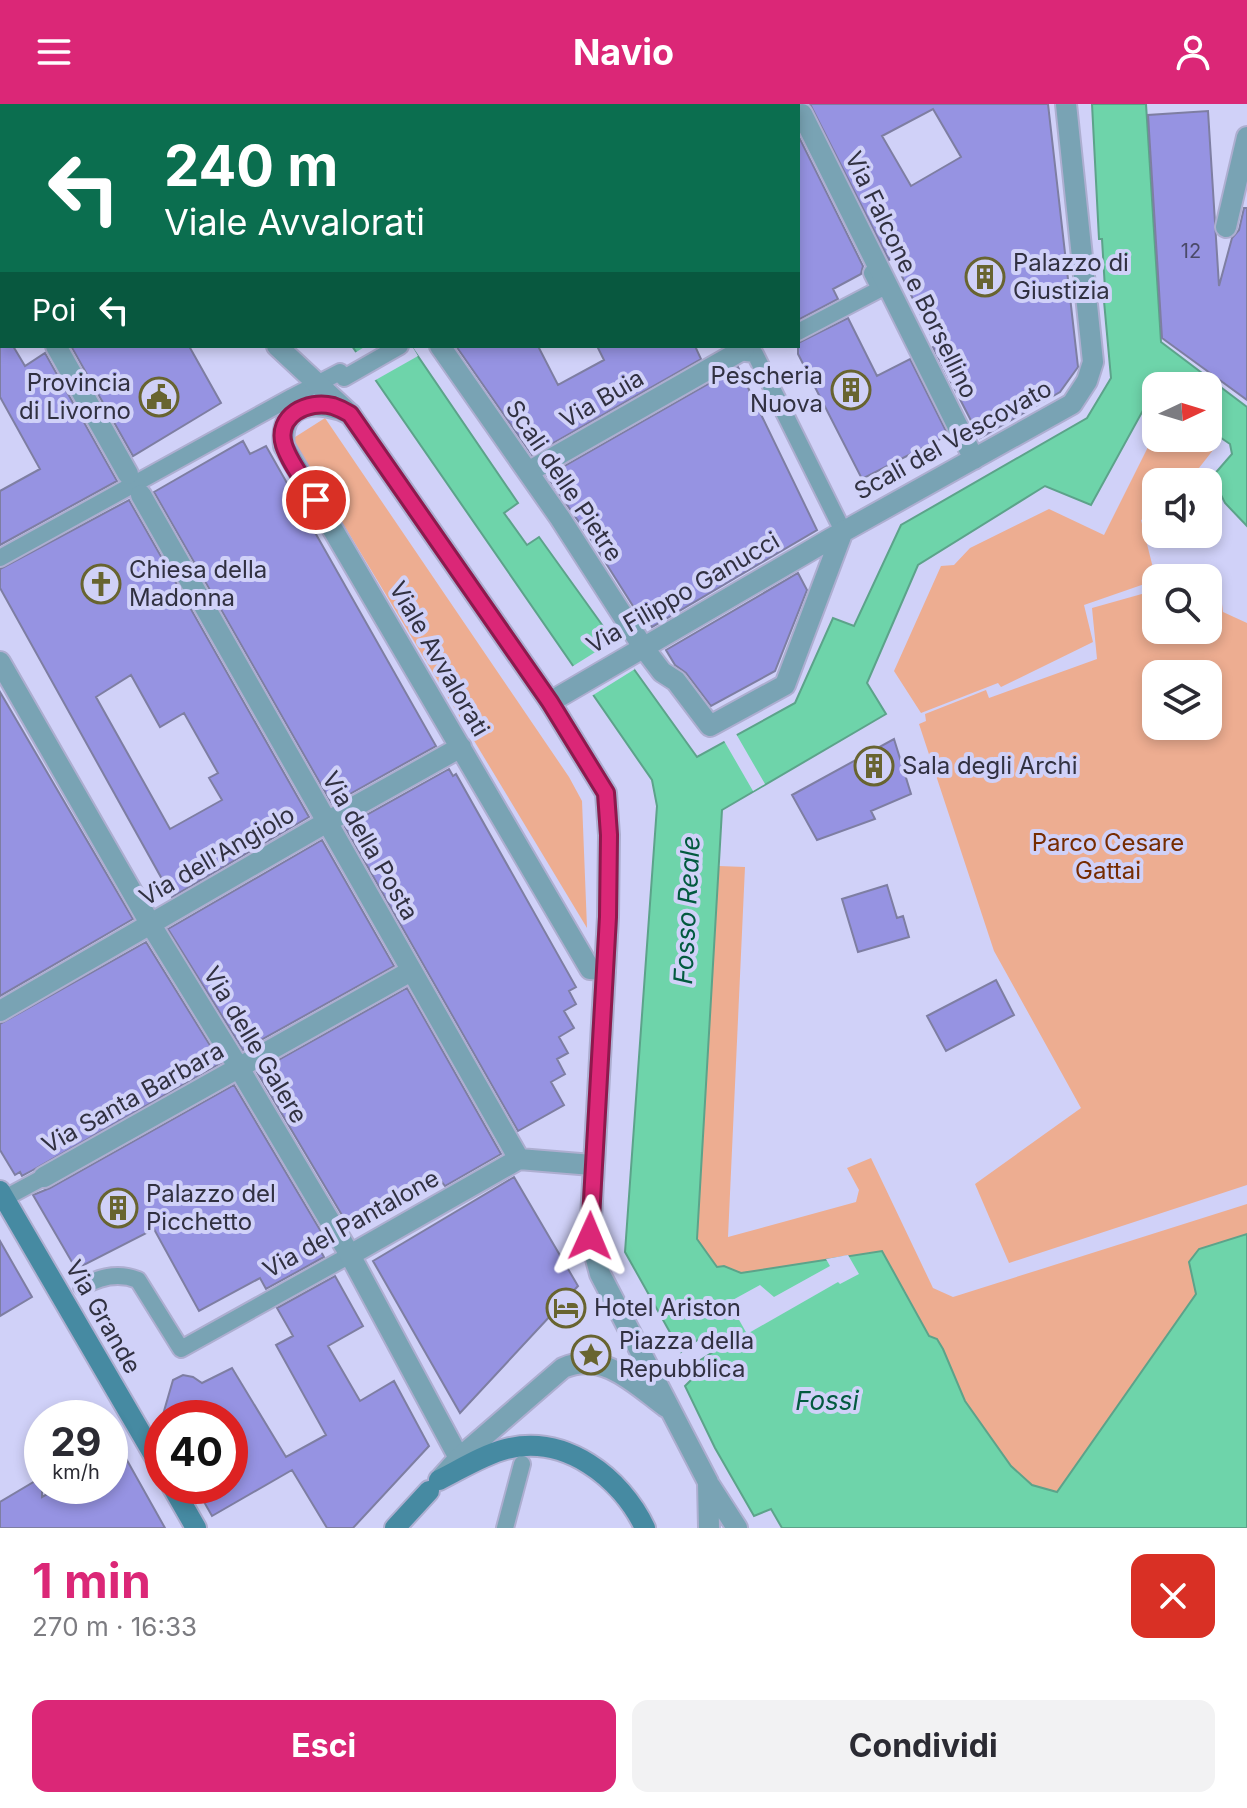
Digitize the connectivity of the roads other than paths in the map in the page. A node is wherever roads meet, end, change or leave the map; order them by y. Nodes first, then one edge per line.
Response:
1 (1066, 104) edge
2 (806, 111) edge
3 (1247, 137) edge
4 (1226, 227) dead end
5 (875, 261) junction
6 (800, 331) edge
7 (57, 348) edge
8 (279, 348) edge
9 (397, 348) edge
10 (441, 348) edge
11 (747, 350) edge
12 (318, 384) junction
13 (350, 414) junction
14 (974, 459) junction
15 (528, 472) junction
16 (134, 484) junction
17 (843, 531) junction
18 (0, 558) edge
19 (635, 651) junction
20 (0, 662) edge
21 (550, 702) junction
22 (461, 747) junction
23 (327, 822) junction
24 (151, 925) junction
25 (605, 970) junction
26 (411, 971) junction
27 (0, 1011) edge
28 (239, 1068) junction
29 (519, 1159) junction
30 (592, 1165) junction
31 (44, 1177) joint
32 (2, 1194) edge
33 (350, 1255) junction
34 (82, 1287) dead end
35 (669, 1409) junction
36 (144, 1438) edge
37 (459, 1458) junction
38 (522, 1464) dead end
39 (708, 1482) junction
40 (434, 1485) junction
41 (182, 1504) edge
42 (196, 1528) edge
43 (395, 1528) edge
44 (505, 1528) edge
45 (645, 1528) edge
46 (709, 1528) edge
47 (737, 1528) edge

1 - 14 street, Scali del Vescovato
2 - 5 street, Via Falcone e Borsellino
3 - 4 street
5 - 6 street
5 - 14 street, Via Falcone e Borsellino
7 - 16 street, Via della Posta
8 - 12 street
9 - 12 street
10 - 15 street, Scali delle Pietre
11 - 15 street, Via Buia
11 - 17 street
12 - 13 street
12 - 16 street
13 - 21 street
13 - 22 street, Viale Avvalorati
14 - 17 street, Scali del Vescovato
15 - 19 street, Scali delle Pietre
16 - 18 street
16 - 23 street, Via della Posta
17 - 19 street, Via Filippo Ganucci
17 - 19 street, Scali delle Pietre
19 - 21 street, Via Filippo Ganucci
20 - 24 street, Via delle Galere
21 - 25 street
22 - 23 street, Via dell'Angiolo
22 - 25 street, Viale Avvalorati
23 - 24 street, Via dell'Angiolo
23 - 26 street, Via della Posta
24 - 27 street, Via dell'Angiolo
24 - 28 street, Via delle Galere
25 - 30 street
26 - 28 street, Via Santa Barbara
26 - 29 street, Via della Posta
28 - 31 street, Via Santa Barbara
28 - 33 street, Via delle Galere
29 - 30 street
29 - 33 street, Via del Pantalone
30 - 35 street
31 - 32 street, Via Santa Barbara
32 - 36 main road, Via Grande
33 - 34 street, Via del Pantalone
33 - 37 street, Via delle Galere
35 - 37 street
35 - 39 street
37 - 40 street
38 - 44 street
39 - 46 street
39 - 47 street
40 - 43 main road
40 - 45 main road
41 - 42 main road

